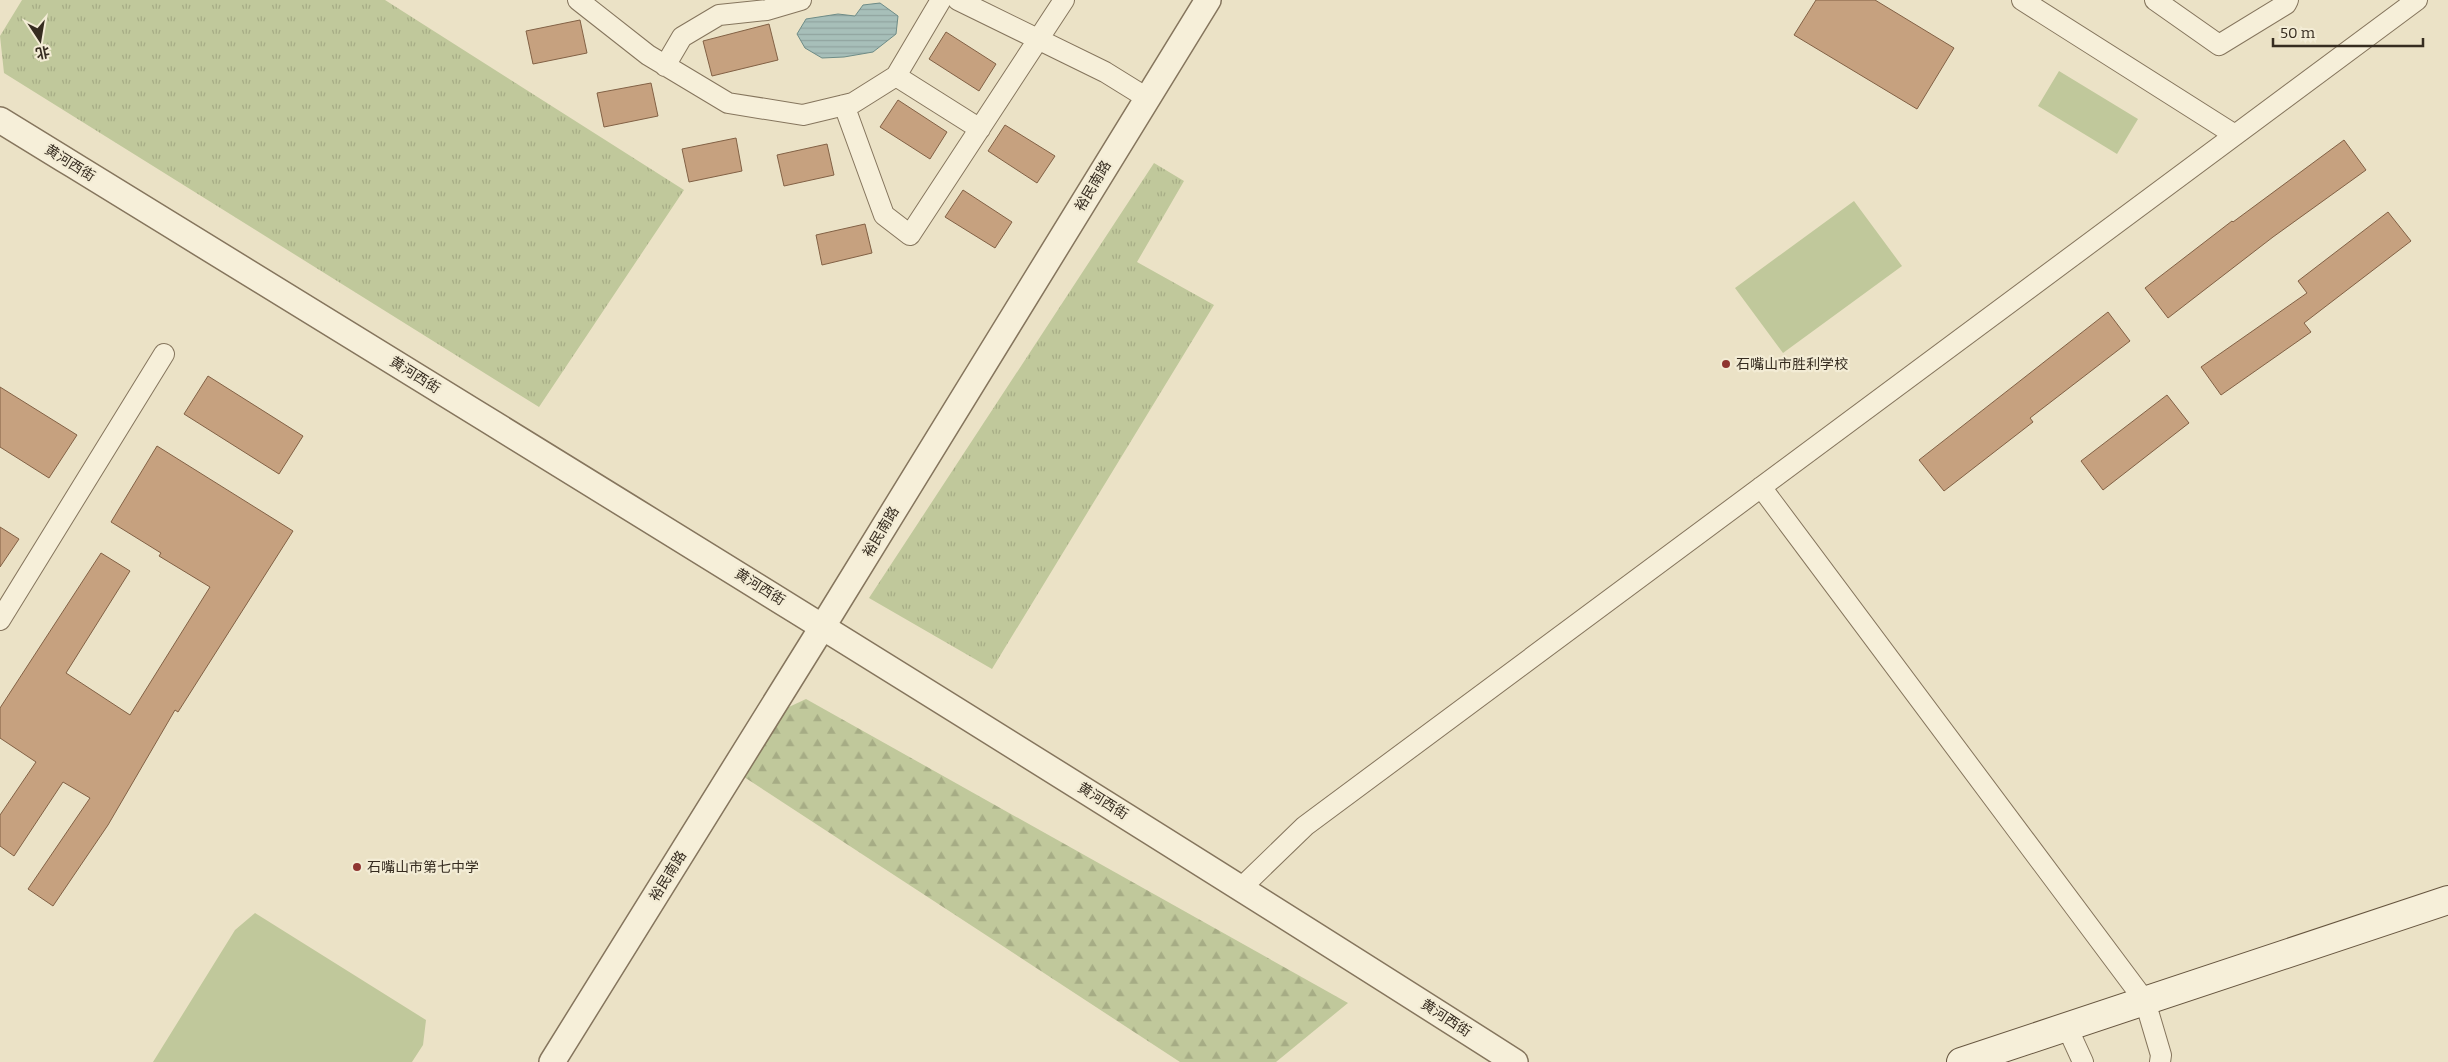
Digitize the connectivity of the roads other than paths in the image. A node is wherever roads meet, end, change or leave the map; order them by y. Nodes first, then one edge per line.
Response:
1 (801, 0) edge
2 (941, 0) edge
3 (958, 0) edge
4 (1064, 0) edge
5 (1208, 0) edge
6 (2022, 0) edge
7 (2156, 0) edge
8 (2288, 0) edge
9 (2417, 0) edge
10 (590, 4) edge
11 (737, 7) edge
12 (1039, 40) junction
13 (665, 66) junction
14 (896, 76) junction
15 (1147, 98) junction
16 (844, 105) junction
17 (0, 120) edge
18 (980, 129) junction
19 (2235, 135) junction
20 (164, 354) dead end
21 (1761, 487) junction
22 (0, 620) edge
23 (823, 626) junction
24 (1241, 888) junction
25 (2448, 900) edge
26 (2144, 1001) junction
27 (2067, 1027) junction
28 (552, 1062) edge
29 (1514, 1062) edge
30 (1961, 1062) edge
31 (2083, 1062) edge
32 (2160, 1062) edge

1 - 11 street
2 - 14 street
3 - 12 street
4 - 12 street
5 - 15 street, 裕民南路
6 - 19 street
7 - 8 street
9 - 19 street
10 - 13 street
11 - 13 street
12 - 15 street
12 - 18 street
13 - 16 street
14 - 16 street
14 - 18 street
15 - 23 street, 裕民南路
16 - 18 street
17 - 23 street, 黄河西街
19 - 21 street
20 - 22 street
21 - 24 street
21 - 26 street
23 - 24 street, 黄河西街
23 - 28 street, 裕民南路
24 - 29 street, 黄河西街
25 - 26 main road
26 - 27 main road
26 - 32 street
27 - 30 main road
27 - 31 street

